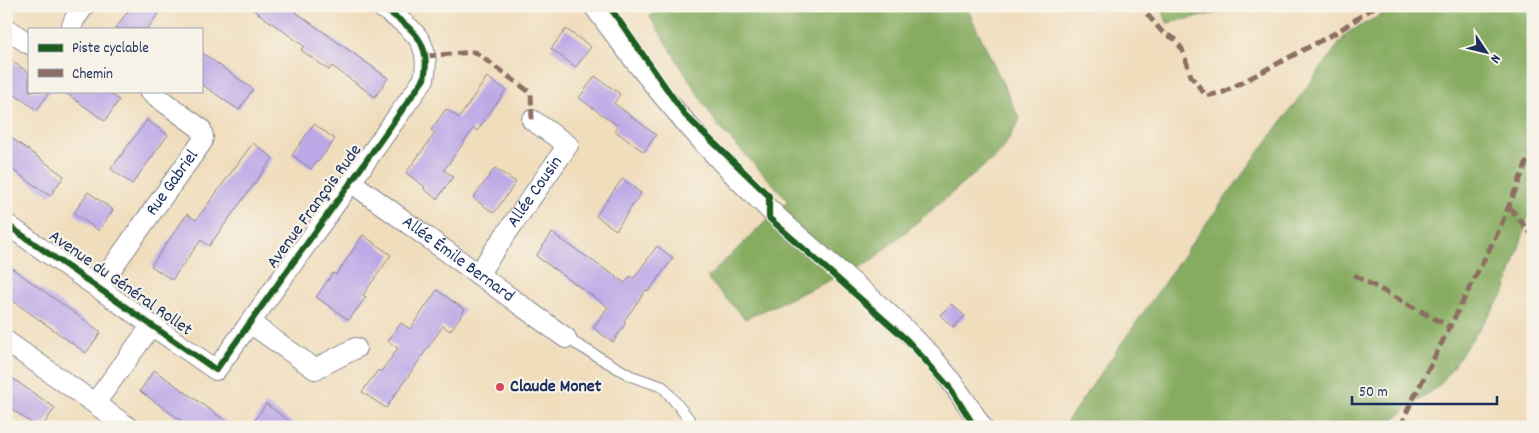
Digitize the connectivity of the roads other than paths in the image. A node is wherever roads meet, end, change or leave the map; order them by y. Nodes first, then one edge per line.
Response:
1 (84, 6) edge
2 (380, 6) edge
3 (594, 6) edge
4 (6, 28) edge
5 (72, 28) edge
6 (28, 43) edge
7 (150, 92) edge
8 (532, 120) dead end
9 (352, 182) junction
10 (6, 224) edge
11 (478, 274) junction
12 (98, 287) junction
13 (250, 323) junction
14 (152, 325) junction
15 (566, 338) joint
16 (6, 340) edge
17 (356, 348) dead end
18 (216, 370) joint
19 (96, 403) junction
20 (128, 427) edge
21 (690, 427) edge
22 (982, 427) edge

1 - 5 street
2 - 9 street, Avenue François Rude
3 - 22 street
4 - 6 street
7 - 12 street, Rue Gabriel
8 - 11 street, Allée Cousin
9 - 11 street, Allée Émile Bernard
9 - 13 street, Avenue François Rude
10 - 12 street, Avenue du Général Rollet
11 - 15 street, Allée Émile Bernard
12 - 14 street, Avenue du Général Rollet
13 - 17 street
13 - 18 street, Avenue François Rude
14 - 18 street, Avenue du Général Rollet
14 - 19 street
15 - 21 lane
16 - 19 street
19 - 20 street

